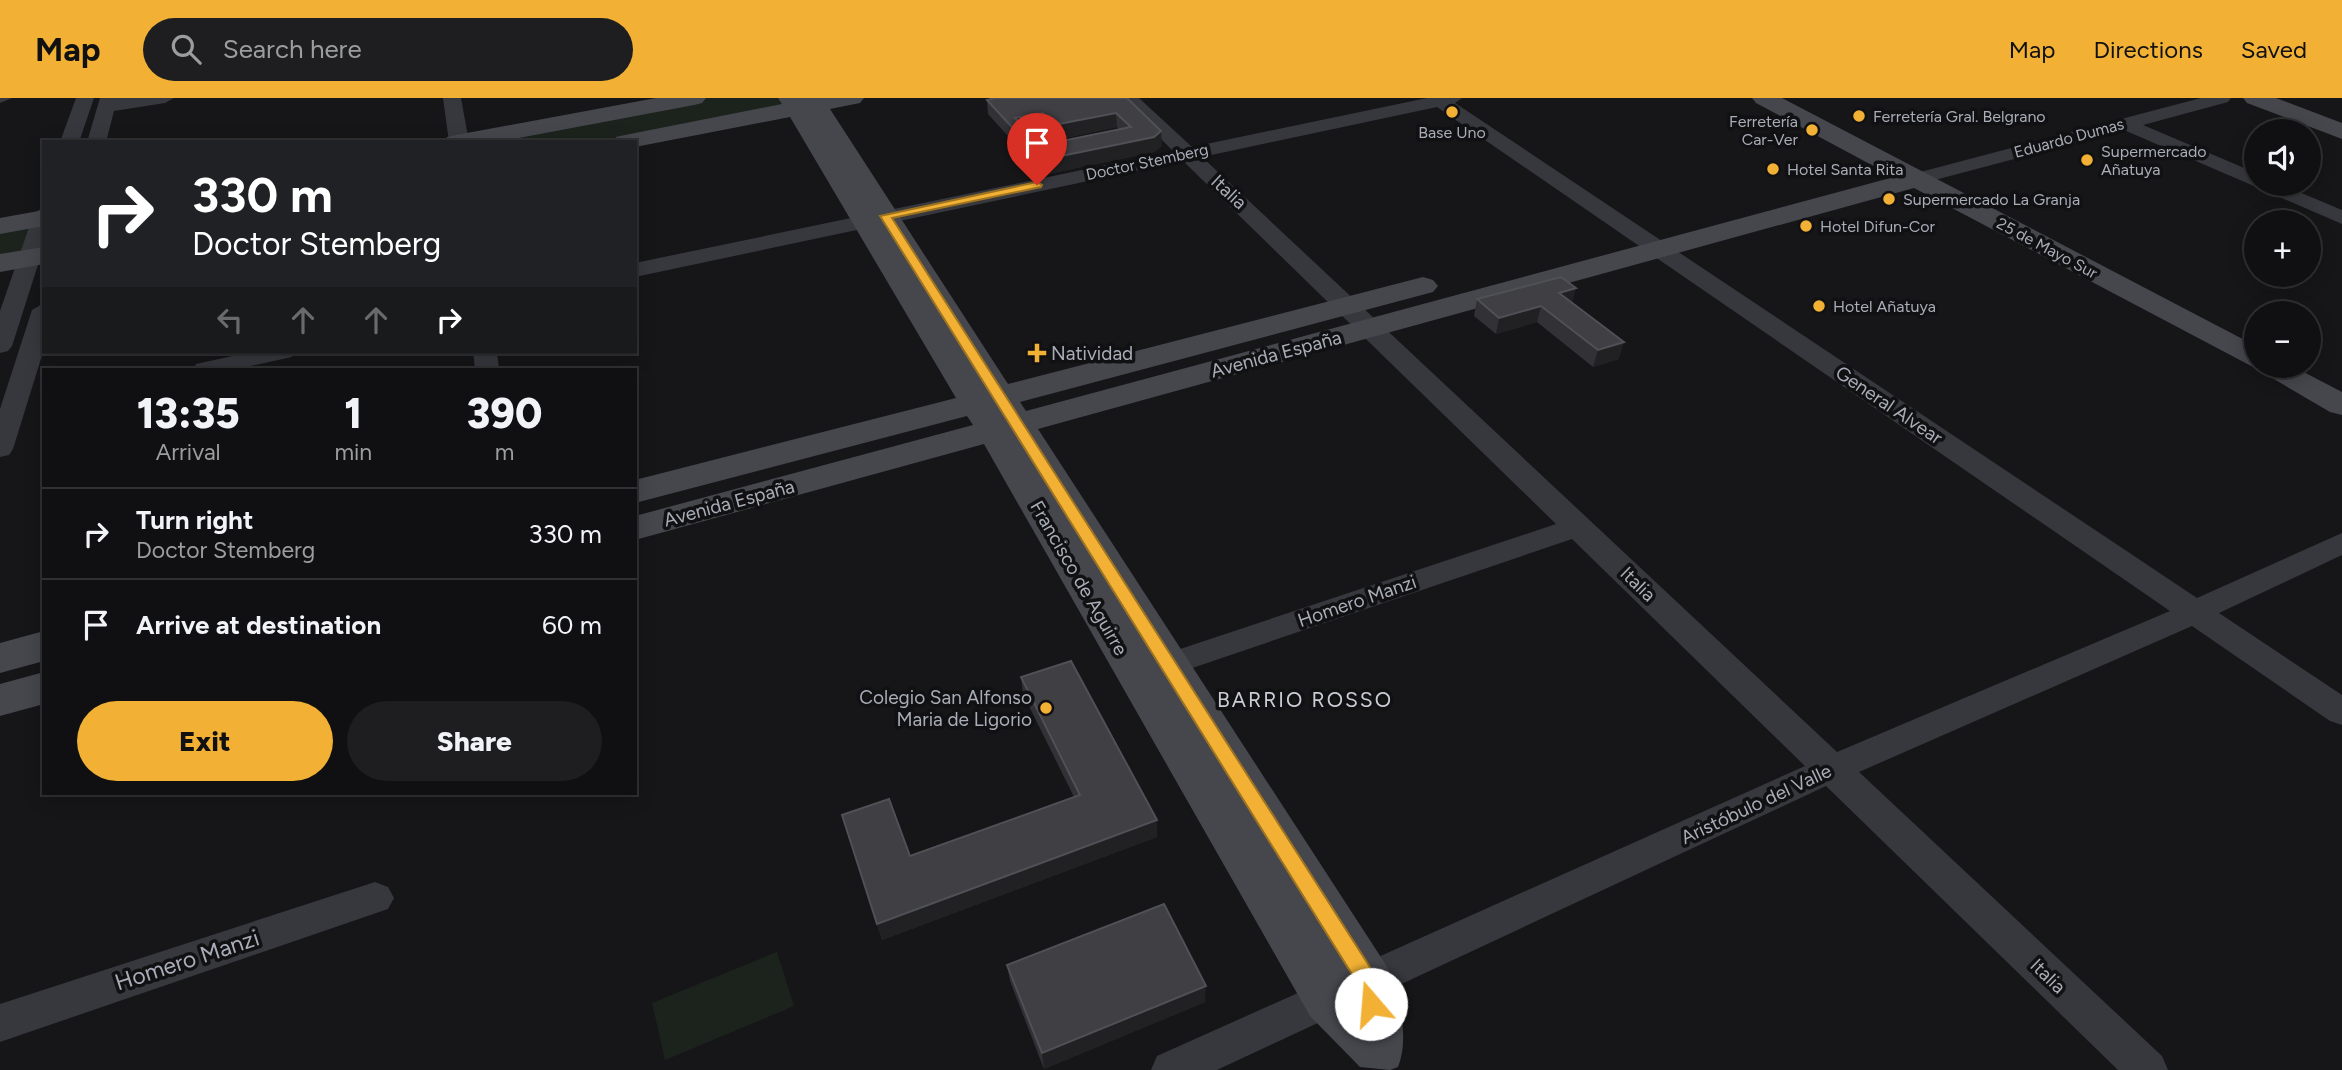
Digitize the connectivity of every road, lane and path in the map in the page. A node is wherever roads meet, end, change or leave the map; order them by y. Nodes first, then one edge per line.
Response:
1 (85, 98) edge
2 (165, 98) edge
3 (452, 98) edge
4 (694, 98) edge
5 (1129, 98) edge
6 (1764, 98) edge
7 (1785, 98) edge
8 (2222, 98) edge
9 (2255, 98) edge
10 (2285, 98) edge
11 (1443, 99) edge
12 (813, 102) edge
13 (108, 103) edge
14 (2119, 112) junction
15 (2342, 120) edge
16 (2017, 132) dead end
17 (2342, 132) edge
18 (70, 140) edge
19 (97, 140) edge
20 (458, 140) edge
21 (469, 140) edge
22 (634, 140) edge
23 (2044, 145) junction
24 (1188, 153) junction
25 (1912, 167) junction
26 (2244, 174) edge
27 (2292, 196) edge
28 (42, 217) edge
29 (875, 218) junction
30 (2342, 218) edge
31 (42, 219) edge
32 (0, 226) edge
33 (1646, 240) junction
34 (24, 258) edge
35 (637, 270) edge
36 (42, 315) edge
37 (1360, 316) junction
38 (2244, 336) edge
39 (0, 346) edge
40 (2244, 352) edge
41 (274, 354) edge
42 (210, 368) edge
43 (2321, 376) edge
44 (2291, 378) edge
45 (2342, 387) edge
46 (42, 400) edge
47 (7, 402) edge
48 (2342, 405) edge
49 (996, 414) junction
50 (0, 449) edge
51 (637, 492) edge
52 (1578, 526) junction
53 (637, 527) edge
54 (2342, 543) edge
55 (2194, 612) junction
56 (42, 647) edge
57 (0, 658) edge
58 (1152, 670) junction
59 (42, 689) edge
60 (0, 700) edge
61 (2342, 712) edge
62 (1831, 769) junction
63 (375, 898) dead end
64 (1368, 982) junction
65 (1328, 999) junction
66 (0, 1023) edge
67 (1386, 1059) edge
68 (1172, 1070) edge
69 (2147, 1070) edge

1 - 18 street
2 - 13 street
3 - 20 street
4 - 21 street
5 - 24 street, Italia
6 - 25 street, 25 de Mayo Sur
7 - 25 street, 25 de Mayo Sur
8 - 14 street, Eduardo Dumas
9 - 17 street
10 - 15 street
11 - 24 street, Doctor Stemberg
11 - 33 street, General Alvear
12 - 22 street
12 - 29 street, Francisco de Aguirre
13 - 19 street
14 - 23 street, Eduardo Dumas
14 - 26 street
16 - 23 street
23 - 25 street, Eduardo Dumas
24 - 29 street, Doctor Stemberg
24 - 37 street, Italia
25 - 33 street, Avenida España
25 - 38 street, 25 de Mayo Sur
25 - 40 street, 25 de Mayo Sur
27 - 30 street
28 - 32 street
29 - 35 street, Doctor Stemberg
29 - 49 street, Francisco de Aguirre
31 - 34 street
33 - 37 street, Avenida España
33 - 55 street, General Alvear
34 - 39 street
36 - 47 street
37 - 49 street, Avenida España
37 - 52 street, Italia
41 - 42 street
43 - 45 street
44 - 48 street
46 - 47 street
47 - 50 street
49 - 51 street, Avenida España
49 - 53 street, Avenida España
49 - 58 street, Francisco de Aguirre
52 - 58 street, Homero Manzi
52 - 62 street, Italia
54 - 55 street, Aristóbulo del Valle
55 - 61 street, General Alvear
55 - 62 street, Aristóbulo del Valle
56 - 57 street
58 - 64 street, Francisco de Aguirre
58 - 65 street, Francisco de Aguirre
59 - 60 street
62 - 64 street, Aristóbulo del Valle
62 - 69 street, Italia
63 - 66 street, Homero Manzi
64 - 65 street, Aristóbulo del Valle
64 - 67 street, Francisco de Aguirre
65 - 67 street, Francisco de Aguirre
65 - 68 street, Aristóbulo del Valle

